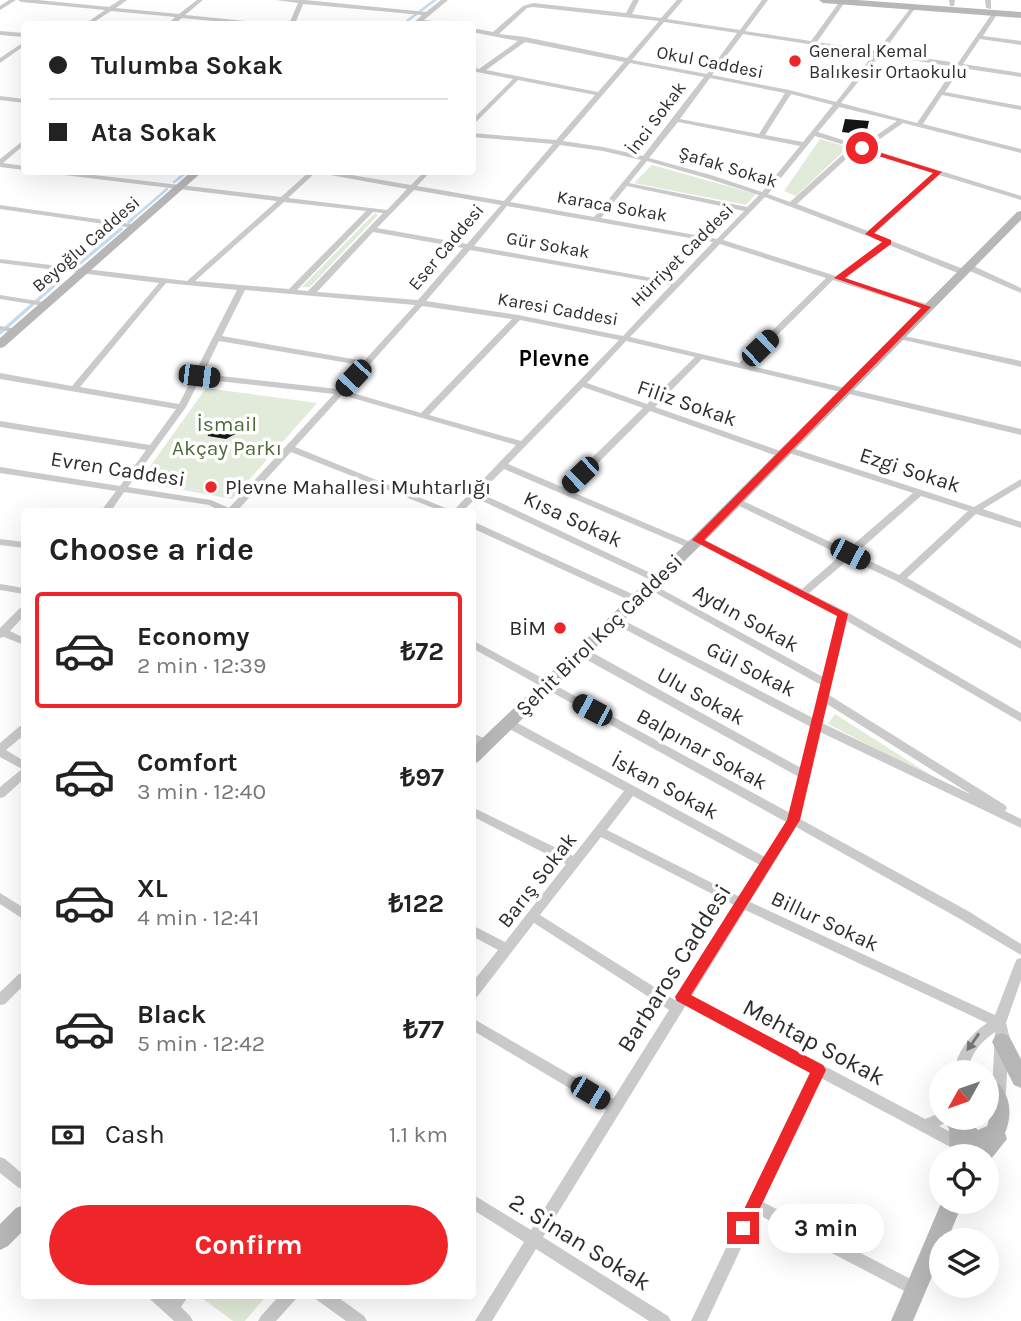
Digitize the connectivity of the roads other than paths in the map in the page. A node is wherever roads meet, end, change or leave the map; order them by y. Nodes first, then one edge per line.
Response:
1 (13, 0) edge
2 (21, 0) edge
3 (124, 0) edge
4 (200, 0) edge
5 (279, 0) edge
6 (445, 0) edge
7 (602, 0) edge
8 (636, 0) edge
9 (680, 0) edge
10 (765, 0) edge
11 (823, 0) edge
12 (891, 0) edge
13 (40, 1) edge
14 (301, 1) edge
15 (842, 2) edge
16 (952, 2) edge
17 (912, 3) edge
18 (990, 7) edge
19 (0, 8) edge
20 (107, 10) junction
21 (1021, 10) edge
22 (596, 11) junction
23 (427, 14) junction
24 (628, 15) junction
25 (1021, 15) edge
26 (181, 16) junction
27 (664, 20) junction
28 (92, 21) edge
29 (175, 21) edge
30 (228, 21) edge
31 (293, 21) edge
32 (419, 21) edge
33 (476, 31) edge
34 (741, 32) junction
35 (0, 33) edge
36 (495, 34) junction
37 (21, 36) edge
38 (979, 37) junction
39 (525, 39) junction
40 (813, 43) junction
41 (1021, 43) edge
42 (21, 46) edge
43 (878, 54) junction
44 (0, 61) edge
45 (628, 61) junction
46 (960, 65) junction
47 (476, 70) edge
48 (1021, 75) edge
49 (706, 76) junction
50 (517, 78) junction
51 (789, 92) junction
52 (21, 93) edge
53 (941, 93) junction
54 (598, 94) junction
55 (0, 98) edge
56 (13, 100) junction
57 (21, 101) edge
58 (838, 104) junction
59 (1021, 108) edge
60 (476, 120) edge
61 (676, 120) junction
62 (902, 121) junction
63 (919, 125) junction
64 (814, 133) junction
65 (476, 135) edge
66 (761, 136) junction
67 (559, 143) junction
68 (21, 145) edge
69 (805, 145) junction
70 (859, 147) junction
71 (1021, 151) edge
72 (645, 159) junction
73 (0, 164) edge
74 (21, 168) edge
75 (939, 172) junction
76 (103, 175) edge
77 (193, 175) edge
78 (309, 175) edge
79 (341, 175) edge
80 (424, 175) edge
81 (625, 184) junction
82 (178, 187) junction
83 (411, 188) junction
84 (765, 193) junction
85 (283, 197) junction
86 (1021, 198) edge
87 (504, 204) junction
88 (792, 204) junction
89 (0, 207) edge
90 (371, 210) junction
91 (749, 210) junction
92 (388, 212) junction
93 (1021, 214) edge
94 (596, 220) junction
95 (132, 226) junction
96 (373, 230) junction
97 (869, 234) junction
98 (718, 241) junction
99 (888, 242) junction
100 (467, 246) junction
101 (0, 261) edge
102 (965, 269) junction
103 (79, 273) junction
104 (835, 277) junction
105 (164, 281) junction
106 (188, 284) junction
107 (676, 284) junction
108 (242, 288) junction
109 (1021, 291) edge
110 (291, 292) junction
111 (311, 293) junction
112 (0, 297) edge
113 (38, 303) junction
114 (420, 303) junction
115 (927, 307) junction
116 (518, 317) junction
117 (8, 330) edge
118 (898, 337) junction
119 (217, 338) junction
120 (623, 338) junction
121 (0, 344) edge
122 (1021, 354) edge
123 (701, 356) junction
124 (1016, 363) edge
125 (366, 364) junction
126 (742, 365) junction
127 (0, 376) edge
128 (199, 376) junction
129 (580, 383) junction
130 (74, 388) junction
131 (846, 391) junction
132 (340, 392) junction
133 (182, 407) junction
134 (649, 408) junction
135 (423, 416) junction
136 (0, 424) edge
137 (1021, 432) edge
138 (522, 444) junction
139 (152, 448) junction
140 (289, 448) junction
141 (786, 452) junction
142 (502, 465) junction
143 (0, 470) edge
144 (1021, 482) edge
145 (123, 489) junction
146 (563, 492) junction
147 (920, 492) junction
148 (474, 494) junction
149 (736, 501) junction
150 (108, 508) edge
151 (223, 508) edge
152 (233, 508) edge
153 (441, 508) edge
154 (461, 508) edge
155 (975, 510) junction
156 (1021, 525) edge
157 (476, 526) edge
158 (0, 542) edge
159 (695, 543) junction
160 (21, 545) edge
161 (850, 554) junction
162 (900, 579) junction
163 (652, 583) junction
164 (0, 587) edge
165 (21, 590) edge
166 (803, 593) junction
167 (635, 598) junction
168 (21, 613) edge
169 (843, 614) junction
170 (615, 620) junction
171 (1, 633) edge
172 (21, 641) edge
173 (476, 645) edge
174 (1021, 645) edge
175 (582, 652) junction
176 (547, 686) junction
177 (823, 690) junction
178 (1021, 718) edge
179 (508, 723) junction
180 (816, 725) junction
181 (21, 732) edge
182 (476, 739) edge
183 (486, 744) junction
184 (0, 750) edge
185 (476, 754) edge
186 (21, 764) edge
187 (803, 774) junction
188 (21, 776) edge
189 (631, 790) junction
190 (0, 794) edge
191 (476, 813) edge
192 (794, 820) junction
193 (1021, 822) edge
194 (599, 831) junction
195 (574, 862) junction
196 (766, 863) junction
197 (0, 898) edge
198 (741, 903) junction
199 (21, 912) edge
200 (532, 916) junction
201 (476, 932) edge
202 (507, 949) junction
203 (1021, 950) edge
204 (1021, 963) edge
205 (21, 986) edge
206 (476, 988) edge
207 (0, 1000) edge
208 (679, 1002) junction
209 (476, 1025) edge
210 (1001, 1032) junction
211 (964, 1060) edge
212 (997, 1060) edge
213 (818, 1070) junction
214 (1021, 1079) edge
215 (999, 1090) edge
216 (1021, 1093) edge
217 (999, 1095) edge
218 (614, 1107) junction
219 (925, 1126) junction
220 (1009, 1132) edge
221 (955, 1133) edge
222 (996, 1144) edge
223 (0, 1164) edge
224 (21, 1181) edge
225 (476, 1204) edge
226 (754, 1205) junction
227 (946, 1214) edge
228 (21, 1218) edge
229 (0, 1239) edge
230 (534, 1240) junction
231 (915, 1289) junction
232 (160, 1299) edge
233 (178, 1299) edge
234 (286, 1299) edge
235 (329, 1299) edge
236 (170, 1308) junction
237 (185, 1321) edge
238 (267, 1321) edge
239 (359, 1321) edge
240 (484, 1321) edge
241 (663, 1321) edge
242 (699, 1321) edge
243 (902, 1321) edge

1 - 19 street
2 - 13 street
3 - 20 street
4 - 26 street
5 - 14 street
6 - 23 street
7 - 22 street
8 - 24 street
9 - 27 street, Eser Caddesi
10 - 34 street, İnci Sokak
11 - 15 main road
12 - 17 main road
13 - 20 street
14 - 23 street
14 - 31 street
15 - 17 main road
15 - 40 street
16 - 17 main road
16 - 18 main road
17 - 18 main road
17 - 43 street, Hürriyet Caddesi
18 - 21 main road
18 - 25 main road
18 - 38 street
20 - 26 street
20 - 28 street
22 - 24 street
22 - 36 street
23 - 32 street
24 - 27 street
26 - 29 street
26 - 30 street
27 - 34 street
27 - 45 street, Eser Caddesi
33 - 36 street, Okul Caddesi
34 - 40 street
34 - 49 street, İnci Sokak
35 - 37 street
36 - 39 street, Okul Caddesi
38 - 41 street
38 - 46 street
39 - 45 street, Okul Caddesi
39 - 47 street
40 - 43 street
42 - 44 street
43 - 46 street
43 - 58 street, Hürriyet Caddesi
45 - 49 street, Okul Caddesi
45 - 54 street, Eser Caddesi
46 - 48 street
46 - 53 street
47 - 50 street
49 - 51 street, Okul Caddesi
49 - 61 street, İnci Sokak
50 - 54 street
50 - 60 street
51 - 58 street, Okul Caddesi
51 - 66 street
52 - 56 street
53 - 59 street
53 - 63 street
54 - 67 street, Eser Caddesi
55 - 56 street
56 - 57 street
58 - 62 street, Okul Caddesi
58 - 64 street, Hürriyet Caddesi
61 - 66 street
61 - 72 street, İnci Sokak
62 - 63 street, Okul Caddesi
62 - 70 street
63 - 71 street, Okul Caddesi
64 - 69 street, Hürriyet Caddesi
64 - 70 street
65 - 67 street, Şafak Sokak
66 - 69 street
67 - 72 street, Şafak Sokak
67 - 87 street, Eser Caddesi
68 - 73 street
69 - 84 street, Hürriyet Caddesi
70 - 75 street
70 - 88 street
72 - 81 street, İnci Sokak
72 - 84 street, Şafak Sokak
73 - 74 street
75 - 86 street
75 - 97 street
76 - 82 street
77 - 82 main road, Beyoğlu Caddesi
78 - 85 street
79 - 83 street, Karaca Sokak
80 - 83 street
81 - 91 street
81 - 94 street, İnci Sokak
82 - 85 street
82 - 95 main road, Beyoğlu Caddesi
83 - 87 street, Karaca Sokak
83 - 92 street
84 - 88 street, Şafak Sokak
84 - 91 street, Hürriyet Caddesi
85 - 90 street
85 - 106 street
87 - 94 street, Karaca Sokak
87 - 100 street, Eser Caddesi
88 - 97 street, Şafak Sokak
89 - 95 street
90 - 92 street
90 - 110 street
91 - 98 street, Hürriyet Caddesi
92 - 96 street
93 - 102 main road, Şehit Birol Koç Caddesi
94 - 98 street, Karaca Sokak
95 - 103 main road, Beyoğlu Caddesi
96 - 100 street, Gür Sokak
96 - 111 street
97 - 99 street, Şafak Sokak
98 - 104 street, Karaca Sokak
98 - 107 street, Hürriyet Caddesi
99 - 102 street, Şafak Sokak
99 - 104 street
100 - 107 street, Gür Sokak
100 - 114 street, Eser Caddesi
101 - 103 street, Karesi Caddesi
102 - 109 street, Şafak Sokak
102 - 115 main road, Şehit Birol Koç Caddesi
103 - 105 street, Karesi Caddesi
103 - 113 main road, Beyoğlu Caddesi
104 - 115 street, Karaca Sokak
104 - 126 street
105 - 106 street, Karesi Caddesi
105 - 130 street
106 - 108 street, Karesi Caddesi
107 - 120 street, Hürriyet Caddesi
108 - 110 street, Karesi Caddesi
108 - 119 street
110 - 111 street, Karesi Caddesi
111 - 114 street, Karesi Caddesi
112 - 113 street
113 - 117 main road, Beyoğlu Caddesi
114 - 116 street, Karesi Caddesi
114 - 125 street, Eser Caddesi
115 - 118 main road, Şehit Birol Koç Caddesi
116 - 120 street, Karesi Caddesi
116 - 135 street
117 - 121 main road, Beyoğlu Caddesi
118 - 124 street
118 - 131 main road, Şehit Birol Koç Caddesi
119 - 125 street
119 - 128 street
120 - 123 street, Karesi Caddesi
120 - 129 street, Hürriyet Caddesi
122 - 124 street
123 - 126 street, Karesi Caddesi
123 - 134 street
125 - 132 street, Eser Caddesi
126 - 131 street, Karesi Caddesi
127 - 130 street
128 - 132 street
128 - 133 street
129 - 134 street, Filiz Sokak
129 - 138 street, Hürriyet Caddesi
130 - 133 street
131 - 137 street, Karesi Caddesi
131 - 141 main road, Şehit Birol Koç Caddesi
132 - 135 street
132 - 140 street, Eser Caddesi
133 - 139 street
134 - 141 street, Filiz Sokak
134 - 146 street
135 - 138 street
136 - 139 street
138 - 142 street, Hürriyet Caddesi
139 - 145 street
140 - 152 street, Eser Caddesi
140 - 153 street
141 - 147 street, Ezgi Sokak
141 - 149 main road, Şehit Birol Koç Caddesi
142 - 146 street
142 - 148 street, Hürriyet Caddesi
143 - 145 street, Evren Caddesi
144 - 155 street
145 - 150 street
145 - 151 street, Evren Caddesi
146 - 159 street
147 - 155 street, Ezgi Sokak
147 - 161 street
148 - 154 street, Hürriyet Caddesi
148 - 163 street, Kısa Sokak
149 - 159 main road, Şehit Birol Koç Caddesi
149 - 161 street
155 - 156 street, Ezgi Sokak
155 - 162 street
157 - 167 street
158 - 160 street
159 - 163 main road, Şehit Birol Koç Caddesi
159 - 166 street
161 - 162 street
161 - 166 street
162 - 174 street
163 - 167 main road, Şehit Birol Koç Caddesi
163 - 177 street, Aydın Sokak
164 - 165 street
166 - 169 street
167 - 170 main road, Şehit Birol Koç Caddesi
168 - 171 street
169 - 177 street, Barbaros Caddesi
169 - 178 street
170 - 175 main road, Şehit Birol Koç Caddesi
170 - 180 street, Gül Sokak
171 - 172 street
173 - 176 street
175 - 176 main road, Şehit Birol Koç Caddesi
175 - 187 street, Ulu Sokak
176 - 179 main road, Şehit Birol Koç Caddesi
176 - 192 street, Balpınar Sokak
177 - 180 street, Barbaros Caddesi
177 - 193 street, Gül Sokak
179 - 183 main road, Şehit Birol Koç Caddesi
179 - 189 street, İskan Sokak
180 - 187 street, Barbaros Caddesi
180 - 193 street, Gül Sokak
181 - 184 street
182 - 183 street
183 - 185 main road, Şehit Birol Koç Caddesi
184 - 186 street
187 - 192 street, Barbaros Caddesi
188 - 190 street
189 - 194 street, Barış Sokak
189 - 196 street, İskan Sokak
191 - 195 street
192 - 196 street, Barbaros Caddesi
192 - 203 street, Balpınar Sokak
194 - 195 street, Barış Sokak
194 - 198 street, Billur Sokak
195 - 200 street, Barış Sokak
196 - 198 street, Barbaros Caddesi
197 - 199 street
198 - 208 street, Barbaros Caddesi
198 - 210 street, Billur Sokak
200 - 202 street, Barış Sokak
200 - 208 street, Mehtap Sokak
201 - 202 street
202 - 206 street, Barış Sokak
204 - 210 street
205 - 207 street
208 - 213 street, Mehtap Sokak
208 - 218 street, Barbaros Caddesi
209 - 218 street
210 -> 211 street
210 - 212 street
210 - 214 main road
213 - 219 street, Mehtap Sokak
213 - 226 street
215 - 216 main road
217 - 220 main road
218 - 230 street, Barbaros Caddesi
219 - 221 street
219 - 221 street, Mehtap Sokak
220 - 221 main road
220 - 222 main road
223 - 224 street
225 - 230 street, 2. Sinan Sokak
226 - 231 street
226 - 242 street
227 - 231 main road
228 - 229 main road
230 - 240 street, Barbaros Caddesi
230 - 241 street, 2. Sinan Sokak
231 - 243 main road
232 - 236 street
233 - 236 street
234 - 238 street
235 - 239 street
236 - 237 street

